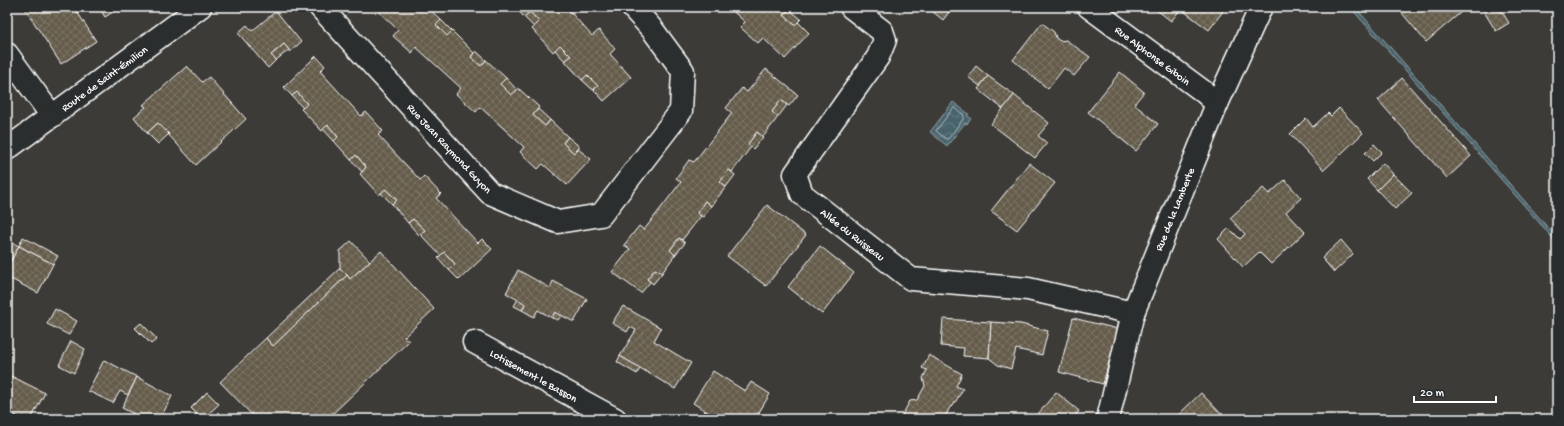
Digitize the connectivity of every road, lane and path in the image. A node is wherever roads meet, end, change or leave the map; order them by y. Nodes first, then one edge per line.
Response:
1 (320, 7) edge
2 (632, 7) edge
3 (851, 7) edge
4 (1089, 7) edge
5 (1262, 7) edge
6 (191, 10) edge
7 (7, 54) edge
8 (1216, 104) junction
9 (52, 116) junction
10 (7, 149) edge
11 (1133, 313) junction
12 (474, 342) dead end
13 (615, 419) edge
14 (1108, 419) edge

1 - 2 street, Rue Jean Raymond Guyon
3 - 11 street, Allée du Ruisseau
4 - 8 street, Rue Alphonse Giboin
5 - 8 street, Rue de la Lamberte
6 - 9 street, Route de Saint-Émilion
7 - 9 street
8 - 11 street, Rue de la Lamberte
9 - 10 street, Route de Saint-Émilion
11 - 14 street, Rue de la Lamberte
12 - 13 street, Lotissement le Basson

